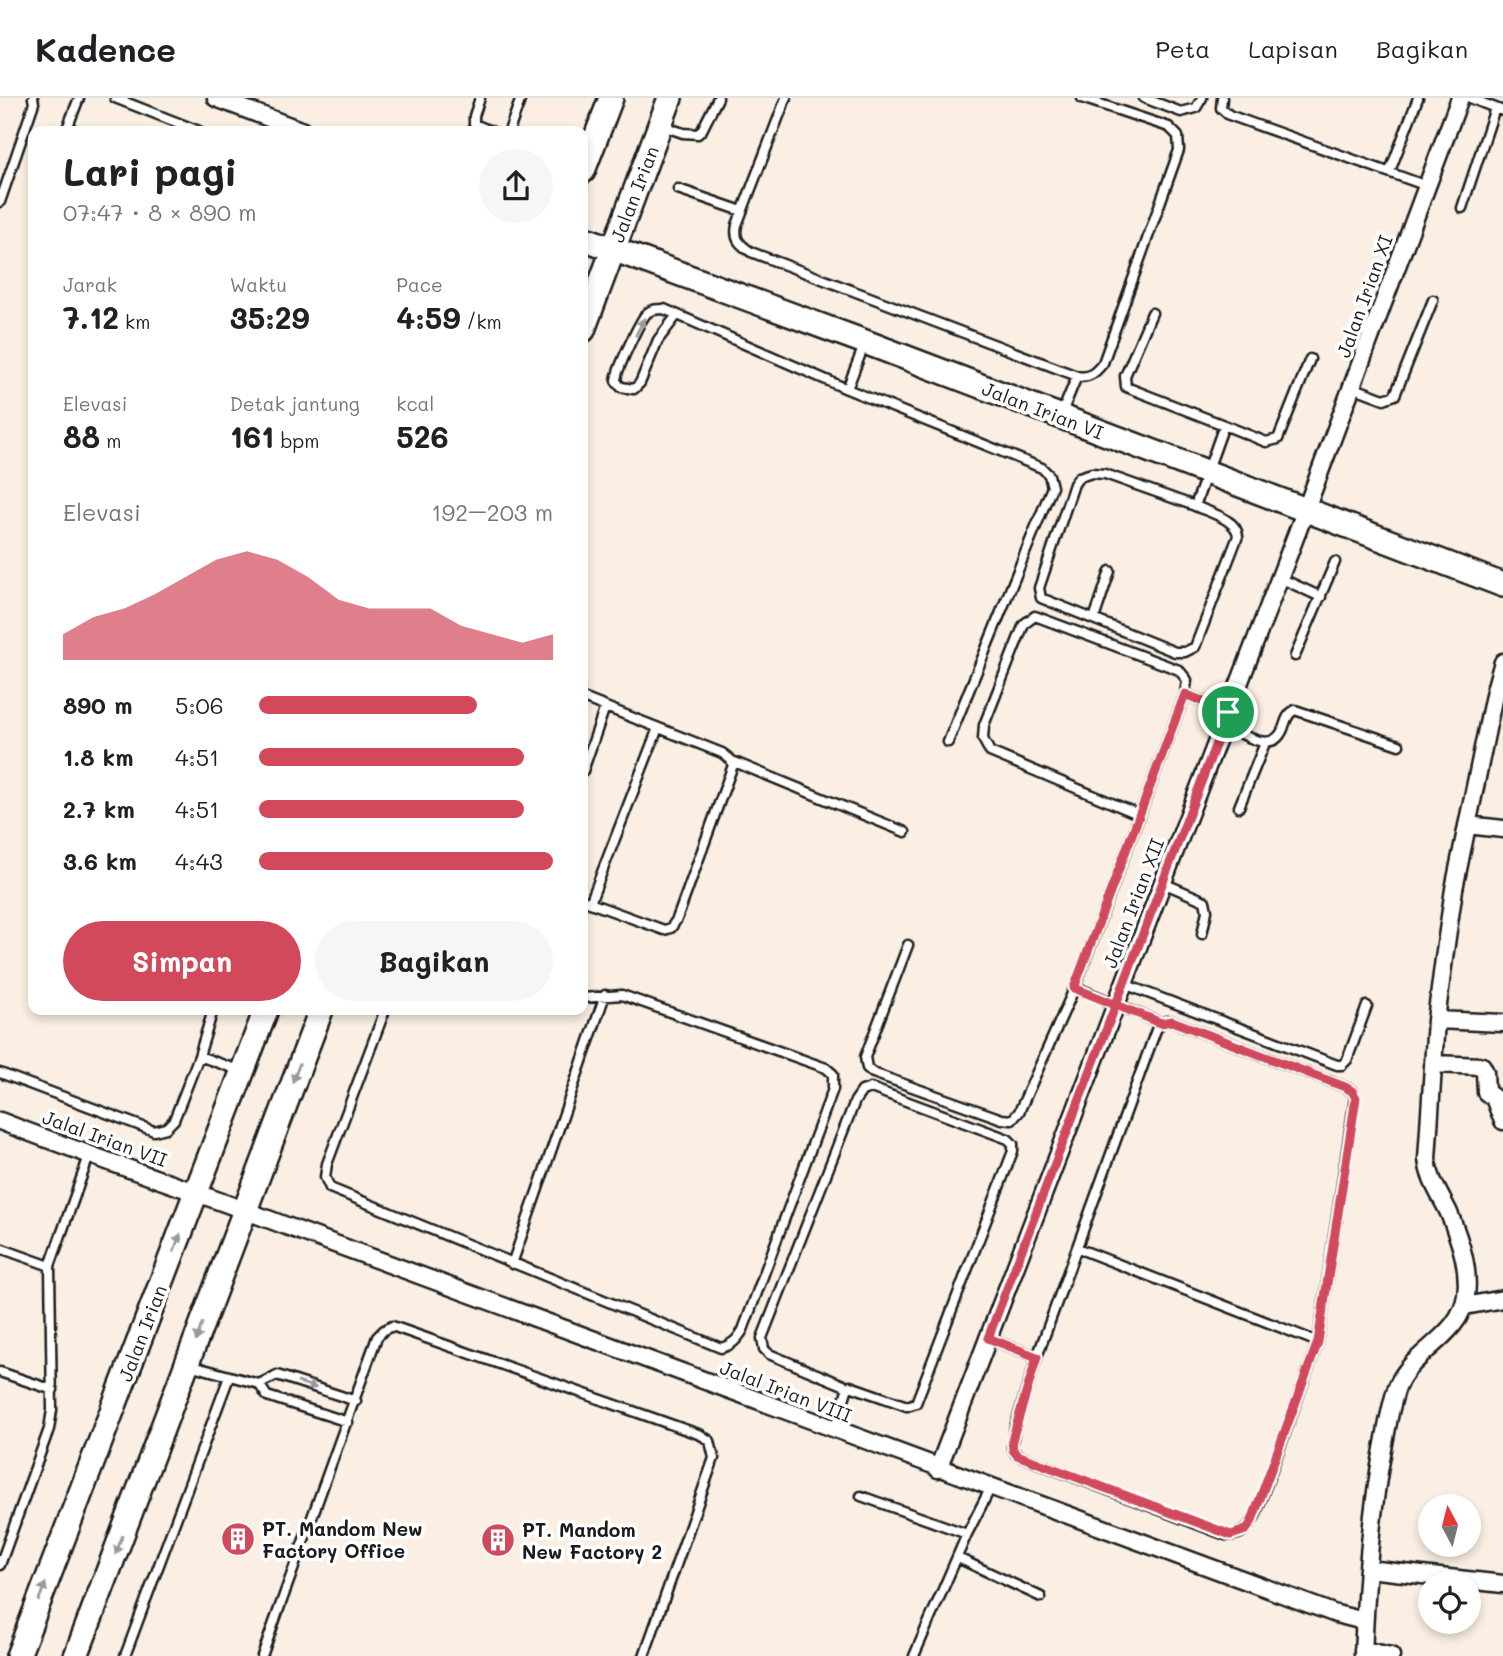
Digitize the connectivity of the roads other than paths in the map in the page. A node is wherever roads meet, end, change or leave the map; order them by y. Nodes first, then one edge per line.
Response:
1 (33, 98) edge
2 (79, 98) edge
3 (115, 98) edge
4 (216, 98) edge
5 (480, 98) edge
6 (522, 98) edge
7 (611, 98) edge
8 (670, 98) edge
9 (718, 98) edge
10 (786, 98) edge
11 (1082, 98) edge
12 (1144, 98) edge
13 (1202, 98) edge
14 (1222, 98) edge
15 (1418, 98) edge
16 (1460, 98) edge
17 (1470, 98) edge
18 (1499, 109) edge
19 (660, 125) junction
20 (68, 126) edge
21 (186, 126) edge
22 (290, 126) edge
23 (477, 126) edge
24 (511, 126) edge
25 (588, 158) edge
26 (1390, 172) junction
27 (1427, 186) junction
28 (678, 189) dead end
29 (0, 202) edge
30 (1462, 208) dead end
31 (742, 211) junction
32 (588, 240) edge
33 (613, 250) junction
34 (1433, 300) dead end
35 (1152, 313) dead end
36 (677, 315) junction
37 (588, 317) edge
38 (865, 342) junction
39 (1310, 359) dead end
40 (1077, 376) junction
41 (1352, 387) junction
42 (847, 389) junction
43 (1060, 417) junction
44 (1224, 425) junction
45 (1206, 473) junction
46 (1195, 506) junction
47 (1306, 509) junction
48 (1335, 562) dead end
49 (1110, 571) dead end
50 (1280, 578) junction
51 (1503, 585) edge
52 (1321, 597) junction
53 (1094, 619) junction
54 (1296, 656) dead end
55 (1503, 662) edge
56 (1185, 694) junction
57 (588, 700) edge
58 (605, 707) junction
59 (1226, 718) junction
60 (658, 728) junction
61 (948, 742) dead end
62 (1265, 743) junction
63 (1399, 745) dead end
64 (588, 756) edge
65 (732, 761) junction
66 (1239, 807) dead end
67 (1138, 814) junction
68 (1467, 825) junction
69 (1503, 829) edge
70 (905, 832) dead end
71 (1163, 883) junction
72 (588, 896) edge
73 (588, 902) edge
74 (1202, 934) dead end
75 (908, 945) dead end
76 (1124, 984) junction
77 (1074, 988) junction
78 (605, 995) junction
79 (588, 997) edge
80 (1116, 1004) junction
81 (1367, 1006) dead end
82 (212, 1015) edge
83 (264, 1015) edge
84 (319, 1015) edge
85 (383, 1015) edge
86 (1436, 1020) junction
87 (1161, 1023) junction
88 (1503, 1023) edge
89 (199, 1056) junction
90 (1434, 1064) junction
91 (243, 1071) junction
92 (0, 1073) edge
93 (0, 1121) edge
94 (1503, 1121) edge
95 (89, 1156) junction
96 (196, 1194) junction
97 (244, 1210) junction
98 (0, 1248) edge
99 (1077, 1248) junction
100 (512, 1264) junction
101 (50, 1266) junction
102 (1503, 1299) edge
103 (1465, 1306) junction
104 (988, 1338) junction
105 (1318, 1342) junction
106 (1037, 1357) junction
107 (187, 1364) junction
108 (0, 1372) edge
109 (229, 1377) junction
110 (259, 1384) junction
111 (848, 1387) junction
112 (53, 1390) junction
113 (356, 1401) junction
114 (348, 1422) junction
115 (834, 1432) junction
116 (937, 1469) junction
117 (990, 1489) junction
118 (861, 1496) dead end
119 (967, 1534) junction
120 (958, 1558) junction
121 (0, 1565) edge
122 (1368, 1569) junction
123 (1503, 1584) edge
124 (1041, 1597) dead end
125 (1364, 1621) junction
126 (1363, 1653) edge
127 (18, 1656) edge
128 (76, 1656) edge
129 (125, 1656) edge
130 (262, 1656) edge
131 (645, 1656) edge
132 (914, 1656) edge
133 (1391, 1656) edge

1 - 29 lane
2 - 20 lane
3 - 21 lane
4 - 22 street
5 - 23 lane
6 - 24 lane
7 - 25 street
8 - 19 street, Jalan Irian
9 - 19 lane
10 - 31 lane
11 - 40 lane
12 - 13 lane
14 - 26 lane
15 - 26 lane
16 - 27 street, Jalan Irian XI
17 - 18 lane
18 - 30 lane
19 - 33 street, Jalan Irian
26 - 27 lane
27 - 41 street, Jalan Irian XI
28 - 31 lane
31 - 40 lane
32 - 33 street, Jalan Irian VI
33 - 37 street, Jalan Irian
33 - 38 street, Jalan Irian VI
34 - 41 lane
35 - 44 lane
36 -> 36 lane
36 - 42 lane
38 - 42 lane
38 - 43 street, Jalan Irian VI
39 - 44 lane
40 - 43 lane
41 - 47 street, Jalan Irian XI
42 - 61 lane
43 - 45 street, Jalan Irian VI
44 - 45 lane
45 - 46 lane
45 - 47 street, Jalan Irian VI
46 - 53 lane
46 - 53 lane
47 - 50 street, Jalan Irian XII
47 - 51 street, Jalan Irian VI
48 - 52 lane
49 - 53 lane
50 - 52 lane
50 - 59 street, Jalan Irian XII
52 - 54 lane
55 - 68 street
56 - 59 lane
56 - 67 lane
56 - 67 lane
57 - 58 lane
58 - 60 lane
58 - 64 lane
59 - 62 lane
59 - 71 street, Jalan Irian XII
60 - 65 lane
60 - 72 lane
62 - 63 lane
62 - 66 lane
65 - 70 lane
65 - 73 lane
67 - 77 lane
68 - 69 street
68 - 86 street
71 - 74 lane
71 - 76 street, Jalan Irian XII
75 - 77 lane
76 - 80 street, Jalan Irian XII
76 - 81 lane
77 - 80 lane
78 - 79 lane
78 - 100 lane
78 - 100 lane
80 - 87 lane
80 - 104 street, Jalan Irian XII
82 - 89 lane
83 - 91 street, Jalan Irian
84 -> 97 street
85 - 100 lane
86 - 88 street
86 - 90 street
87 - 99 lane
87 - 105 lane
89 - 91 lane
89 - 92 lane
90 - 94 street
90 - 103 street
91 - 96 street, Jalan Irian
93 - 95 street, Jalal Irian VII
95 - 96 street, Jalal Irian VII
95 - 101 lane
96 - 97 street, Jalal Irian VIII
127 -> 96 street, Jalan Irian
97 -> 107 street
97 - 115 street, Jalal Irian VIII
98 - 101 lane
99 - 105 lane
99 - 106 lane
101 - 112 lane
102 - 103 street
103 - 122 street
104 - 106 lane
104 - 116 street, Jalan Irian XII
105 - 106 lane
107 - 109 lane
107 -> 128 street
108 - 112 lane
109 - 110 lane
109 - 129 lane
110 -> 113 lane
110 - 114 lane
111 - 111 lane
111 - 115 lane
112 - 121 lane
113 - 114 lane
113 - 131 lane
114 - 130 lane
115 - 116 street, Jalal Irian VIII
116 - 117 street, Jalal Irian VIII
117 - 119 lane
117 - 125 street, Jalal Irian VIII
118 - 119 lane
119 - 120 lane
120 - 124 lane
120 - 132 lane
122 - 123 street
122 - 125 street
125 - 126 street
126 - 133 street

